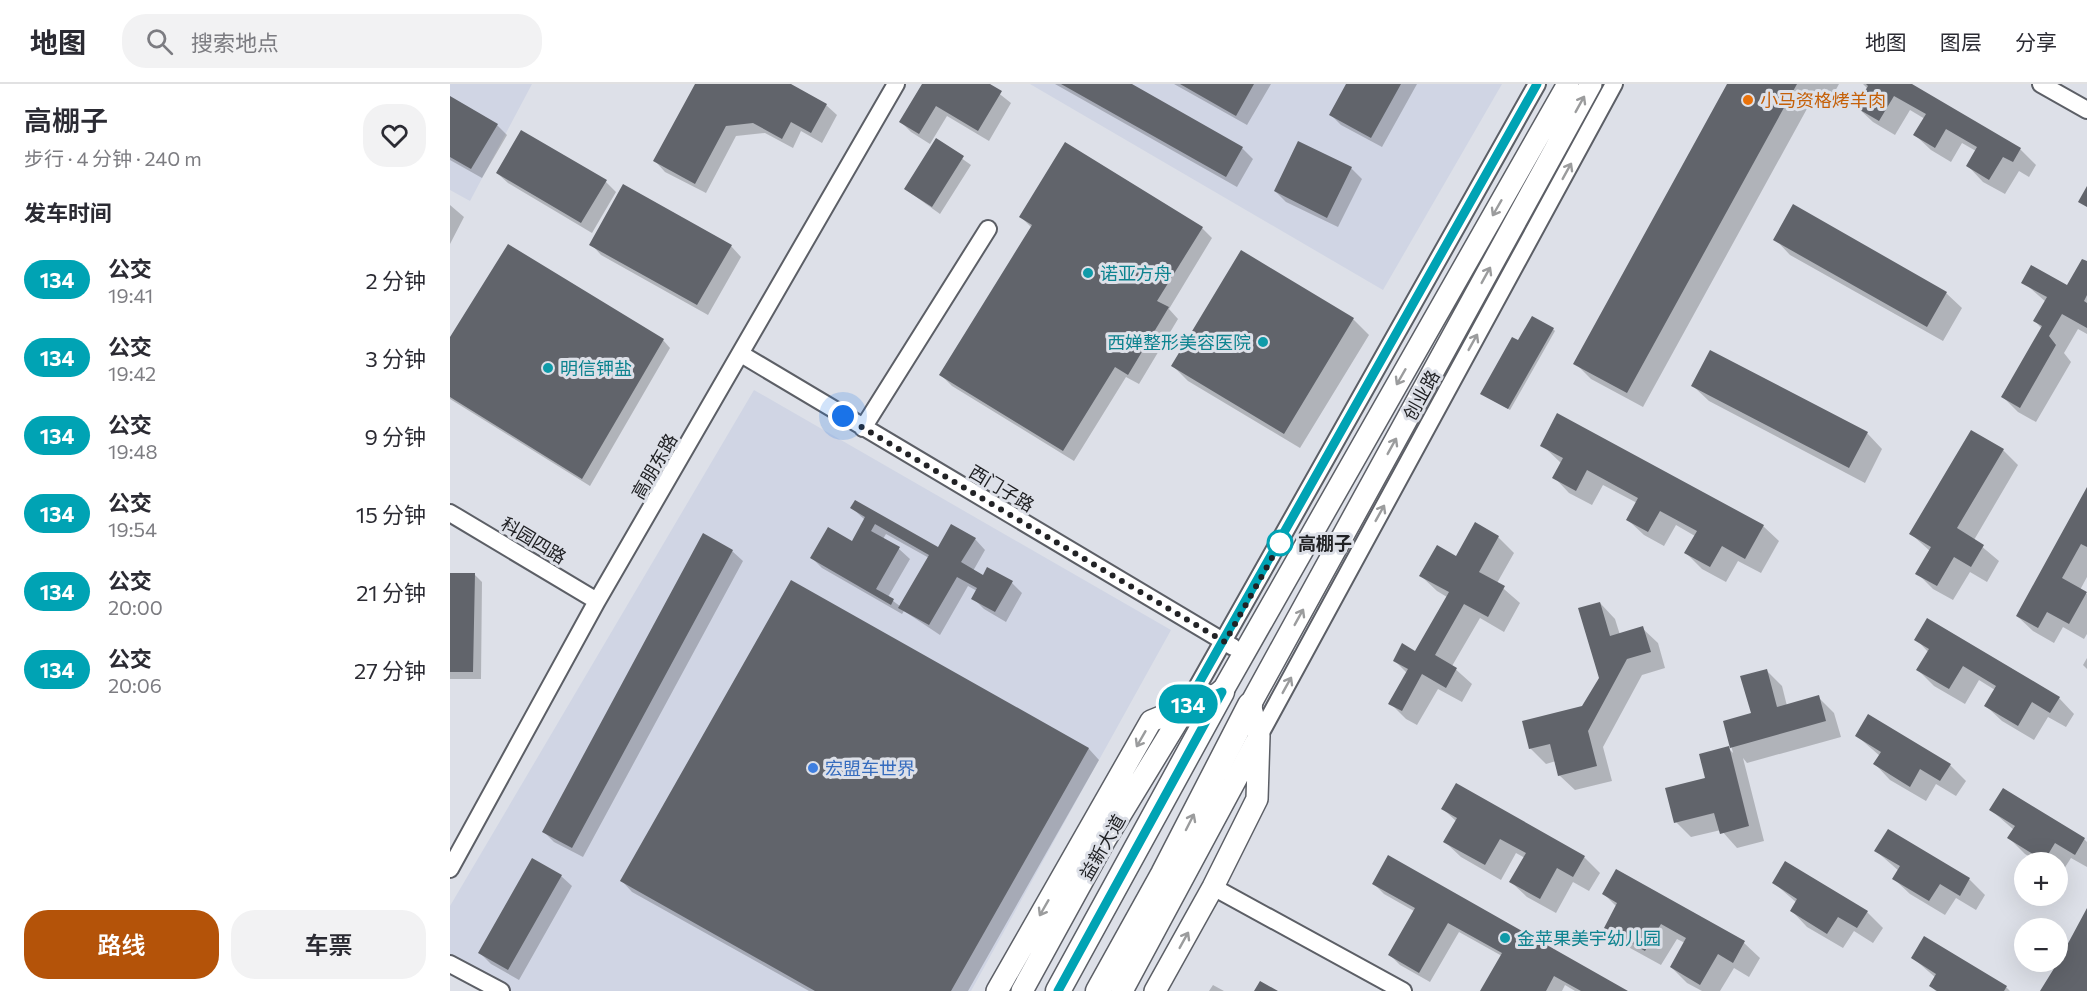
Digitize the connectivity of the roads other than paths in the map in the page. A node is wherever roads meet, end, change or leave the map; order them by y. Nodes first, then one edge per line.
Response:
1 (896, 84) edge
2 (1537, 84) edge
3 (1568, 84) edge
4 (1591, 84) edge
5 (1614, 84) edge
6 (2041, 84) edge
7 (2087, 110) edge
8 (988, 229) dead end
9 (741, 354) junction
10 (863, 428) junction
11 (450, 513) edge
12 (597, 601) junction
13 (1225, 642) junction
14 (1244, 655) junction
15 (1222, 692) junction
16 (1250, 705) junction
17 (1186, 706) junction
18 (1259, 736) junction
19 (450, 870) edge
20 (1172, 879) junction
21 (1213, 886) junction
22 (450, 964) edge
23 (501, 991) edge
24 (997, 991) edge
25 (1022, 991) edge
26 (1058, 991) edge
27 (1098, 991) edge
28 (1122, 991) edge
29 (1155, 991) edge
30 (1403, 991) edge

1 - 9 street, 高朋东路
2 - 13 street
3 -> 14 main road, 创业路
16 -> 4 main road, 创业路
18 -> 5 street
6 - 7 street
8 - 10 street
9 - 10 street, 西门子路
9 - 12 street, 高朋东路
10 - 13 street, 西门子路
11 - 12 street, 科园四路
12 - 19 street, 高朋东路
13 - 14 street, 西门子路
13 - 17 street
14 - 15 main road, 创业路
15 - 17 main road
15 - 26 highway
16 - 18 main road
20 -> 16 highway
17 -> 24 main road
17 - 25 main road, 益新大道
18 - 20 main road
18 - 21 main road
20 - 27 highway
20 - 28 main road
29 -> 21 main road
21 - 30 street
22 - 23 street

